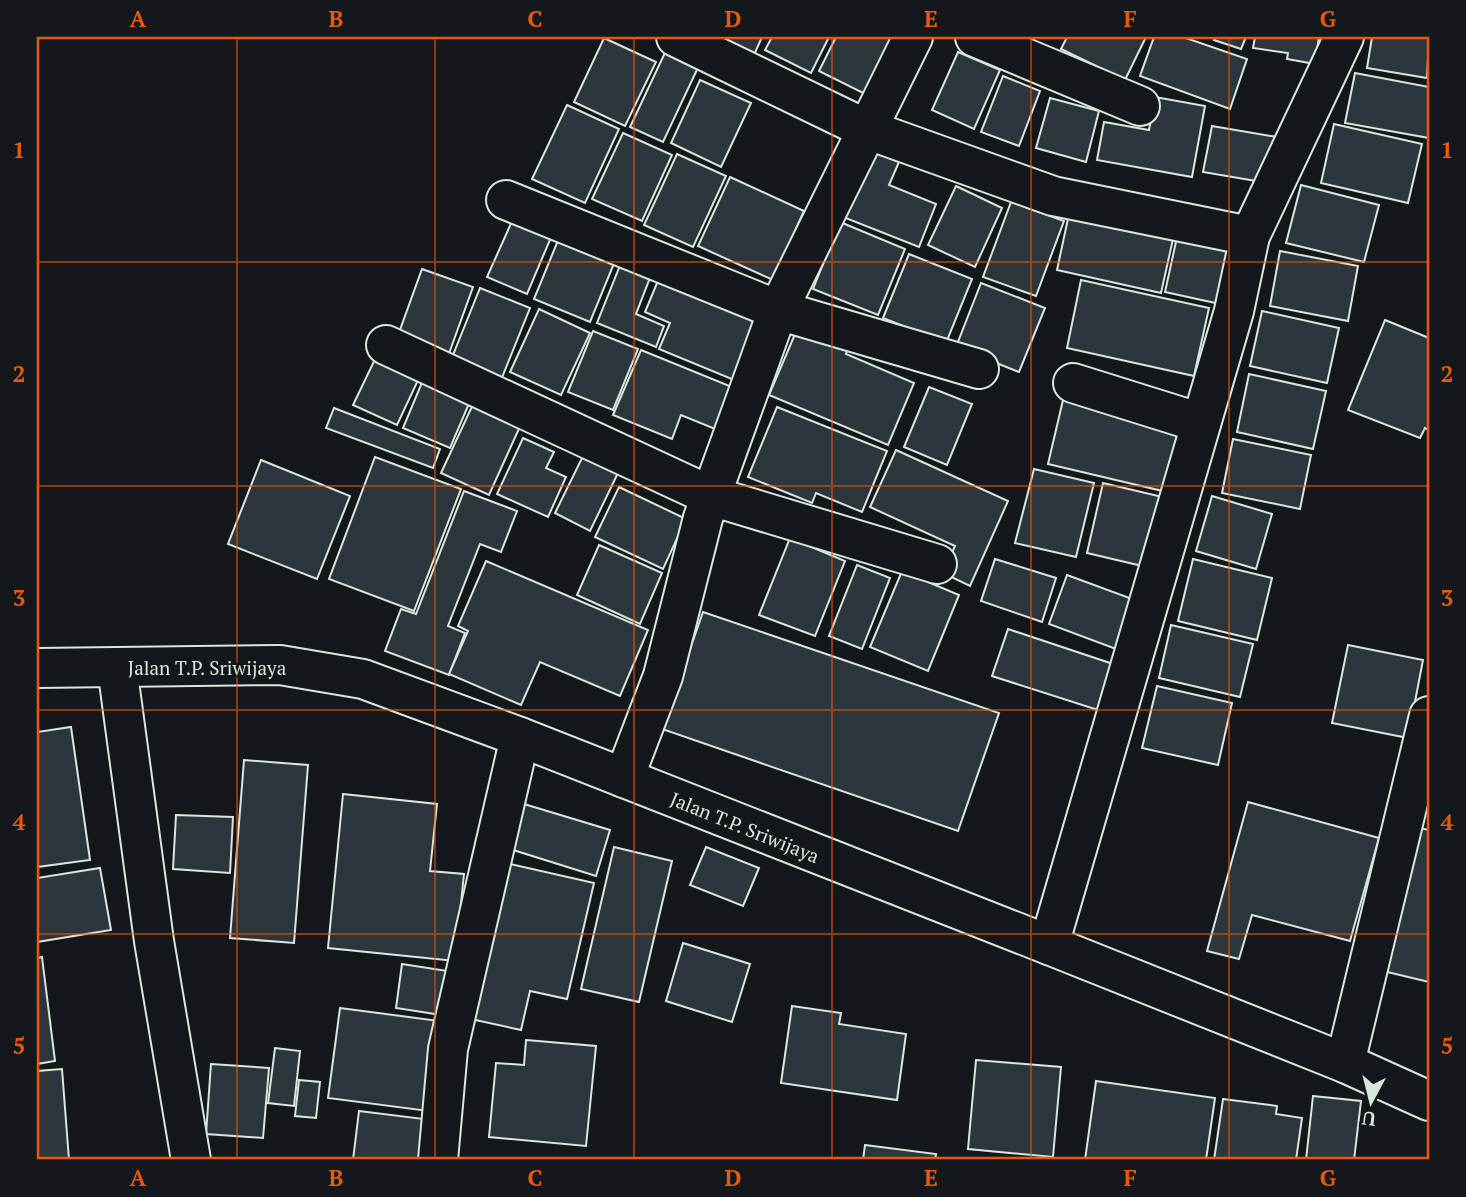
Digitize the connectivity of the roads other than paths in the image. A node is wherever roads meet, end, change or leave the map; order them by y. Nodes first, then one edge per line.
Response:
1 (676, 37) edge
2 (912, 37) edge
3 (975, 37) edge
4 (1344, 37) edge
5 (1140, 106) dead end
6 (866, 129) junction
7 (506, 200) dead end
8 (1250, 236) junction
9 (778, 310) junction
10 (386, 345) dead end
11 (979, 369) dead end
12 (1073, 383) dead end
13 (1201, 423) junction
14 (711, 496) junction
15 (937, 564) dead end
16 (117, 667) junction
17 (37, 668) edge
18 (1429, 716) edge
19 (520, 737) junction
20 (624, 778) junction
21 (1049, 945) junction
22 (1345, 1063) junction
23 (1429, 1101) edge
24 (191, 1160) edge
25 (438, 1160) edge

1 - 6 street
2 - 6 street
3 - 5 street
4 - 8 street
6 - 8 street
6 - 9 street
7 - 9 street
8 - 13 street
9 - 11 street
9 - 14 street
10 - 14 street
12 - 13 street
13 - 21 street
14 - 15 street
14 - 20 street
16 - 17 street, Jalan T.P. Sriwijaya
16 - 19 street, Jalan T.P. Sriwijaya
16 - 24 street
18 - 22 street
19 - 20 street, Jalan T.P. Sriwijaya
19 - 25 street
20 - 21 street, Jalan T.P. Sriwijaya
21 - 22 street, Jalan T.P. Sriwijaya
22 - 23 street, Jalan T.P. Sriwijaya

